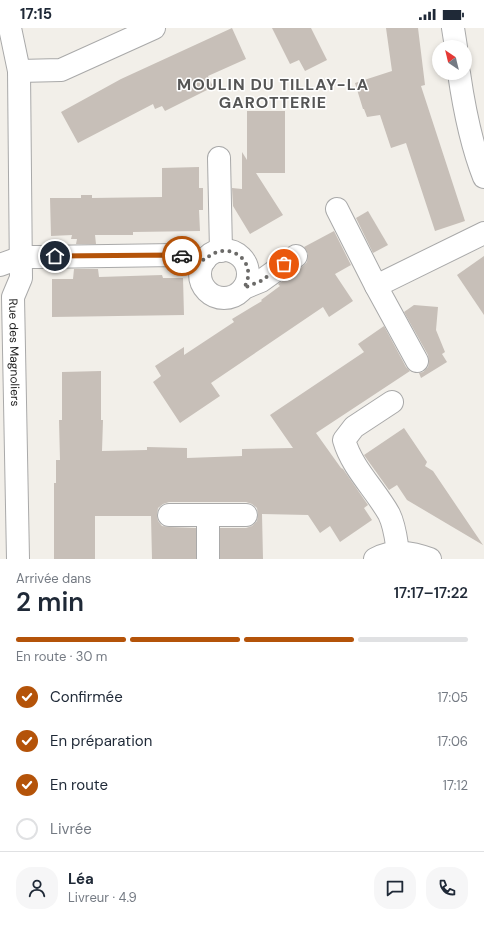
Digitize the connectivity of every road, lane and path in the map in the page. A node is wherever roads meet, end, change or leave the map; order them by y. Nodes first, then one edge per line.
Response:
1 (10, 28) edge
2 (154, 28) edge
3 (453, 28) edge
4 (455, 40) edge
5 (19, 71) junction
6 (460, 80) edge
7 (219, 158) dead end
8 (484, 177) edge
9 (337, 209) dead end
10 (484, 233) edge
11 (213, 256) junction
12 (296, 256) dead end
13 (22, 257) junction
14 (0, 265) edge
15 (376, 286) junction
16 (244, 288) junction
17 (417, 361) dead end
18 (392, 402) dead end
19 (169, 515) dead end
20 (246, 515) dead end
21 (208, 516) junction
22 (9, 528) edge
23 (398, 552) junction
24 (18, 559) edge
25 (208, 559) edge
26 (375, 559) edge
27 (430, 559) edge

1 - 5 street, Rue des Magnoliers
2 - 5 street
3 - 4 street
5 - 13 street, Rue des Magnoliers
6 - 8 street
7 - 11 street
9 - 15 street
10 - 15 street
11 - 13 street
11 - 16 street
11 - 16 street
12 - 16 street
13 - 14 street
13 - 22 street, Rue des Magnoliers
15 - 17 street
18 - 23 street
19 - 21 street
20 - 21 street
21 - 25 street
22 - 24 street, Rue des Magnoliers
23 - 26 street
23 - 27 street

